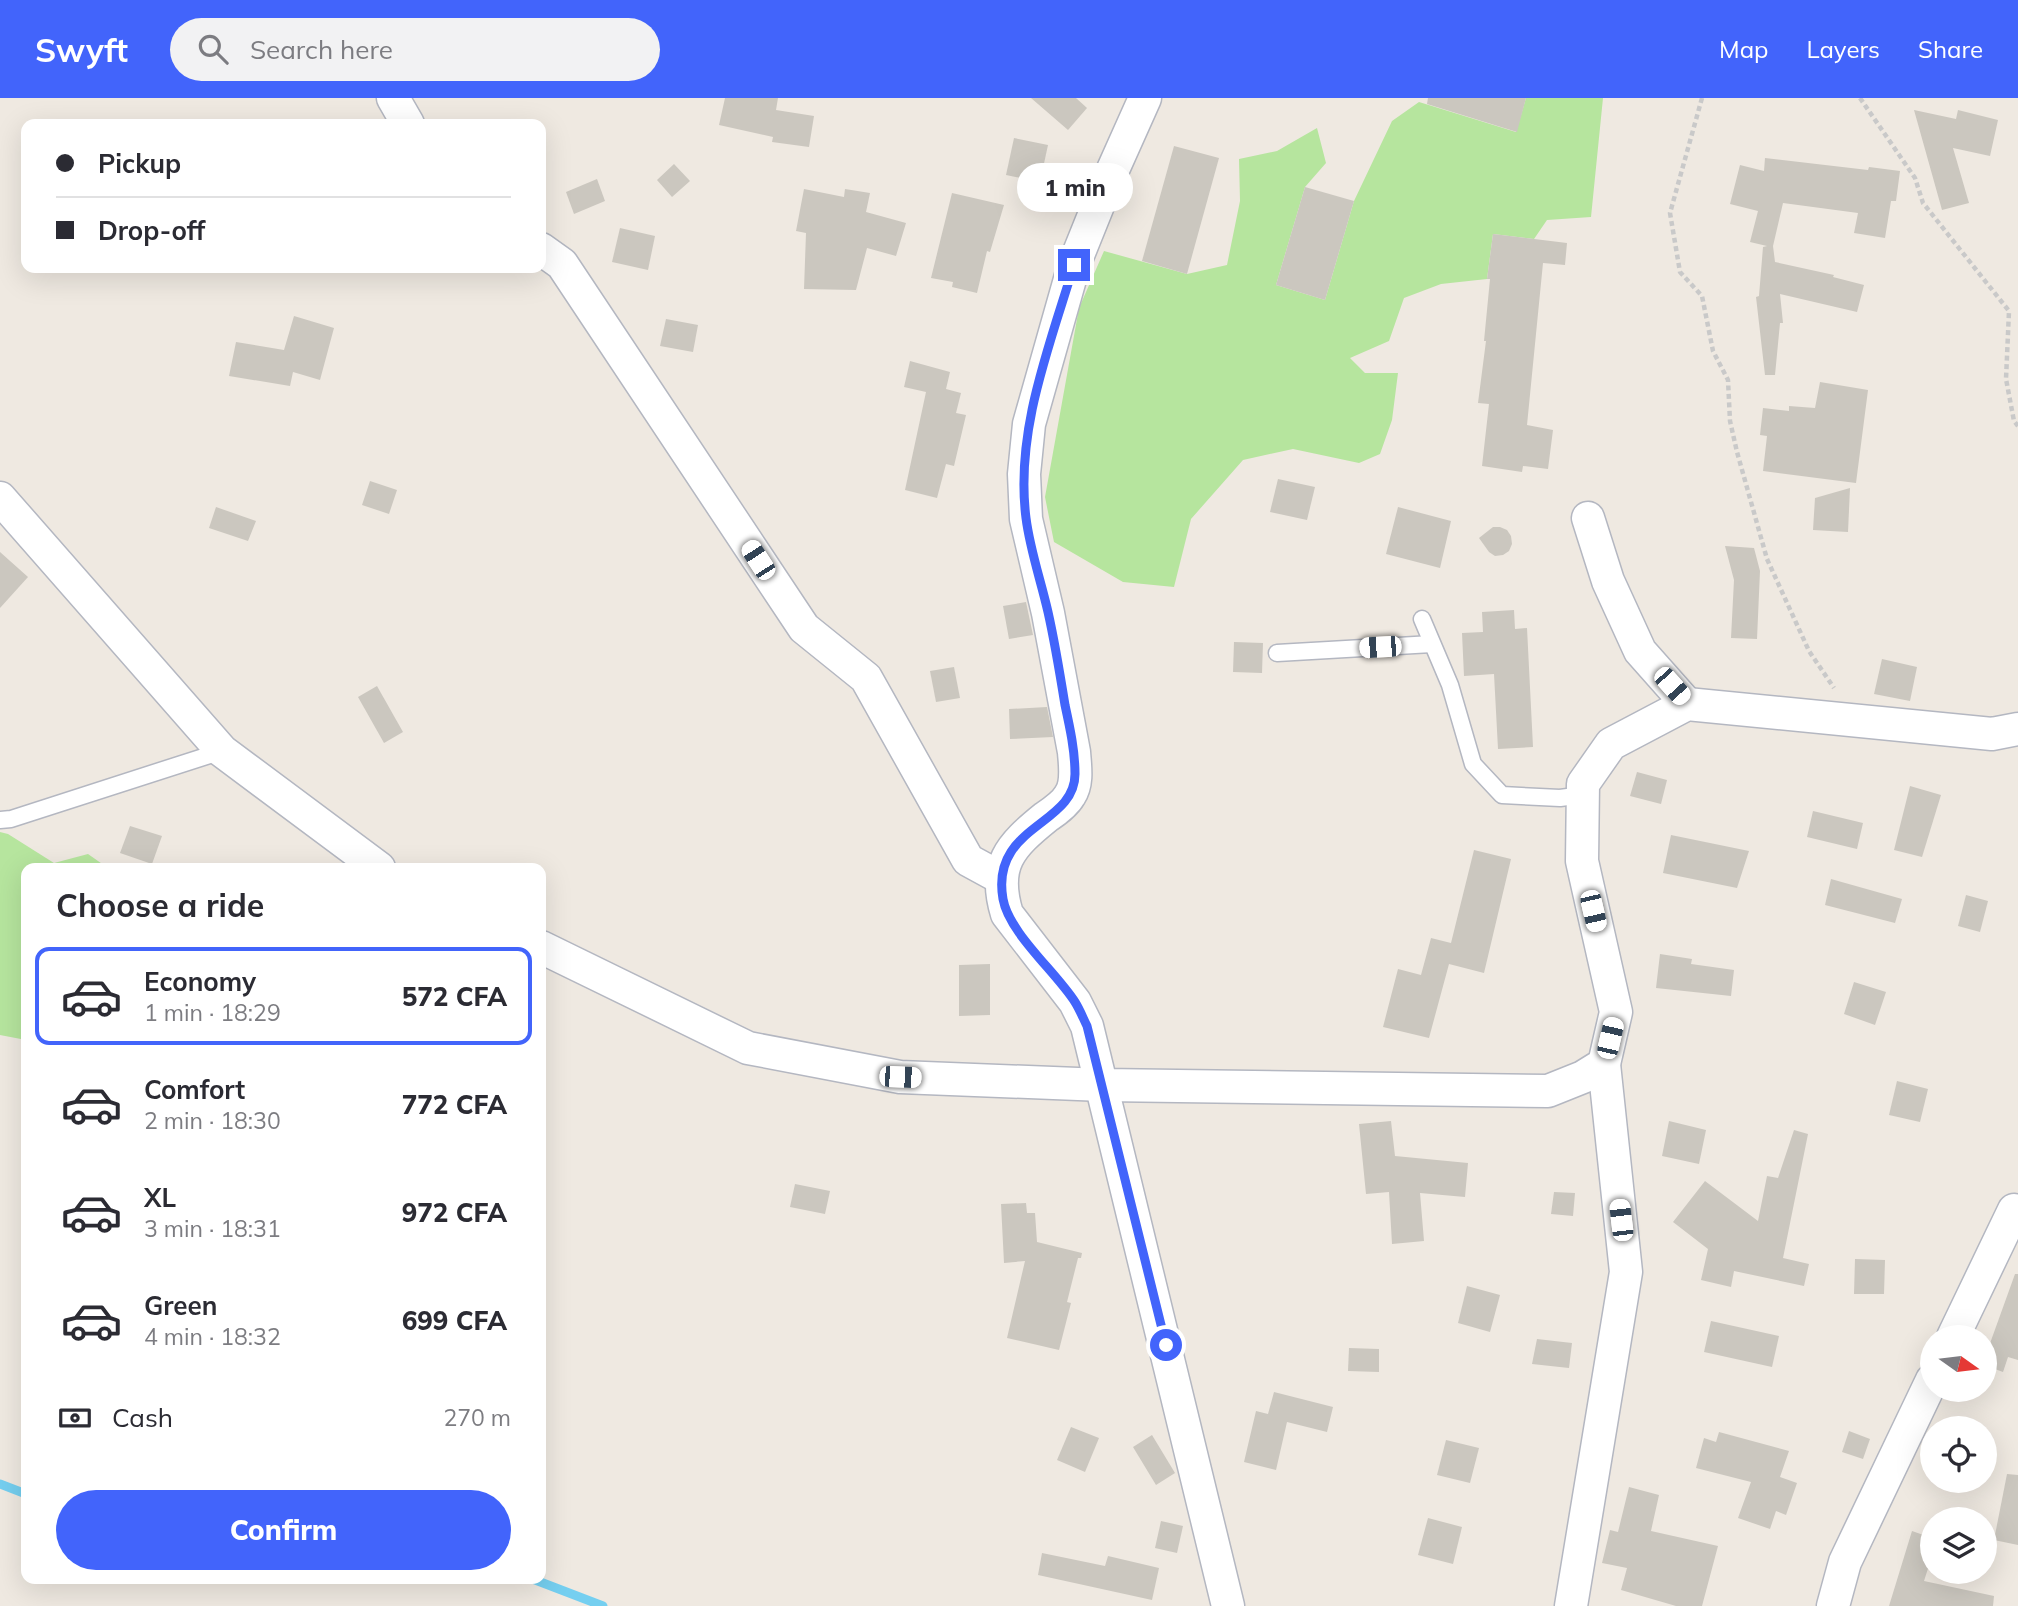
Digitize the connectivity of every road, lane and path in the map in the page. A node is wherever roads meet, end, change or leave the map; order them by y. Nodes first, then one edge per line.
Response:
1 (393, 98) edge
2 (1145, 98) edge
3 (1702, 98) edge
4 (1860, 98) edge
5 (405, 119) edge
6 (546, 252) edge
7 (2018, 426) edge
8 (0, 498) edge
9 (1588, 518) dead end
10 (1422, 619) dead end
11 (1432, 644) junction
12 (1277, 653) dead end
13 (1688, 704) junction
14 (1856, 720) junction
15 (2018, 729) edge
16 (222, 751) junction
17 (1583, 795) junction
18 (0, 820) edge
19 (372, 863) edge
20 (1001, 878) junction
21 (546, 949) edge
22 (1604, 1064) junction
23 (1103, 1085) junction
24 (2014, 1210) dead end
25 (1959, 1325) edge
26 (1921, 1402) edge
27 (1228, 1606) edge
28 (1571, 1606) edge
29 (1833, 1606) edge

1 - 5 street
2 - 20 street
3 - 14 path
4 - 7 path
6 - 20 street
8 - 16 street
9 - 13 street
10 - 11 lane
11 - 12 lane
11 - 17 lane
13 - 14 street
13 - 17 street
14 - 15 street
16 - 18 lane
16 - 19 street
17 - 22 street
20 - 23 street
21 - 23 street
22 - 23 street
22 - 28 street
23 - 27 street
24 - 25 street
26 - 29 street

